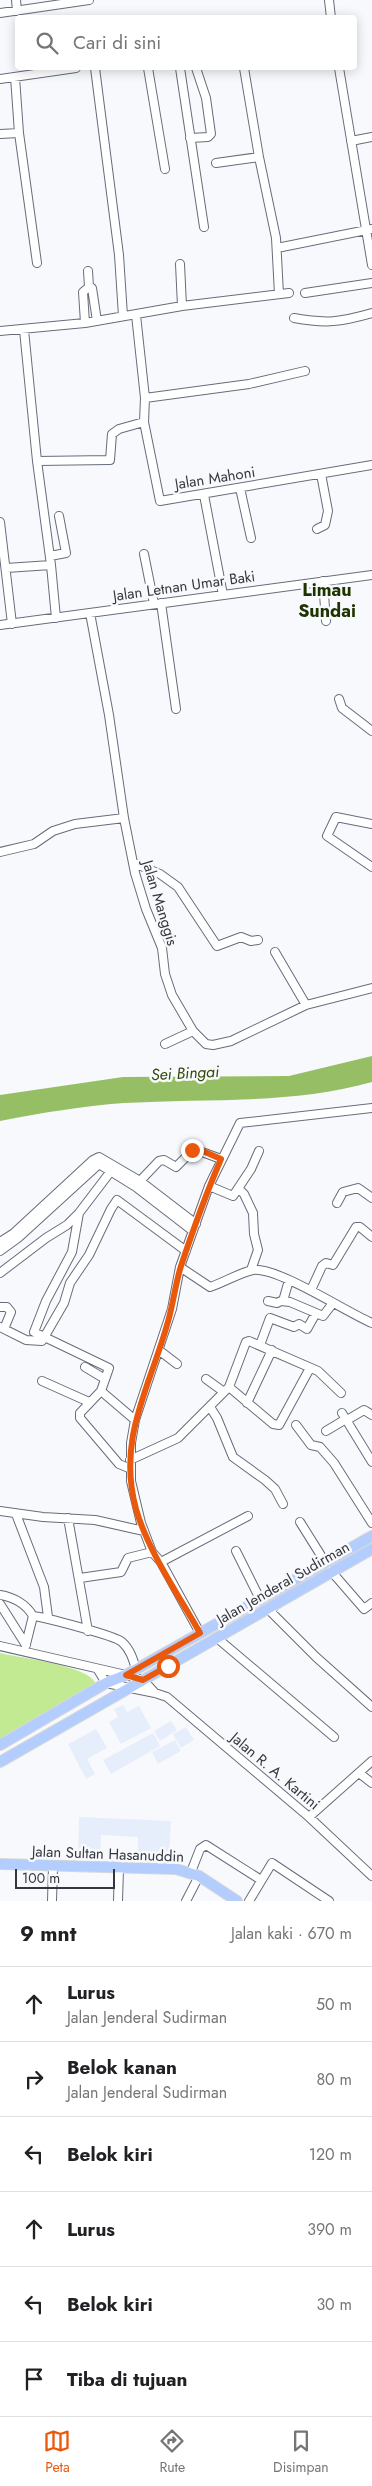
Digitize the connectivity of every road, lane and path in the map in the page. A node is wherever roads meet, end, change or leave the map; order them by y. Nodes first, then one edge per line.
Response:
1 (16, 0) edge
2 (90, 0) edge
3 (329, 0) edge
4 (48, 3) edge
5 (17, 11) junction
6 (0, 14) edge
7 (331, 15) edge
8 (62, 70) edge
9 (95, 70) edge
10 (148, 70) edge
11 (180, 70) edge
12 (197, 70) edge
13 (244, 70) edge
14 (339, 70) edge
15 (15, 77) junction
16 (0, 79) edge
17 (19, 133) junction
18 (0, 134) edge
19 (372, 137) edge
20 (190, 138) junction
21 (351, 140) junction
22 (259, 157) junction
23 (216, 163) dead end
24 (164, 169) dead end
25 (204, 227) dead end
26 (370, 230) edge
27 (277, 248) junction
28 (37, 263) dead end
29 (180, 264) dead end
30 (372, 265) edge
31 (88, 271) dead end
32 (372, 283) edge
33 (89, 288) junction
34 (289, 293) dead end
35 (306, 293) dead end
36 (280, 294) junction
37 (182, 306) junction
38 (372, 313) edge
39 (136, 315) junction
40 (123, 316) junction
41 (294, 318) dead end
42 (97, 321) junction
43 (85, 324) junction
44 (24, 330) junction
45 (0, 332) edge
46 (306, 371) dead end
47 (146, 398) junction
48 (144, 422) junction
49 (37, 461) junction
50 (372, 465) edge
51 (321, 474) junction
52 (240, 488) junction
53 (204, 495) junction
54 (59, 516) dead end
55 (0, 522) edge
56 (317, 529) dead end
57 (250, 538) dead end
58 (144, 554) dead end
59 (50, 556) junction
60 (52, 565) junction
61 (6, 568) junction
62 (372, 575) edge
63 (323, 582) junction
64 (223, 594) junction
65 (158, 604) junction
66 (90, 613) junction
67 (56, 618) junction
68 (326, 621) dead end
69 (12, 624) junction
70 (0, 626) edge
71 (339, 698) dead end
72 (176, 709) dead end
73 (372, 731) edge
74 (124, 818) junction
75 (372, 824) edge
76 (0, 852) edge
77 (134, 863) junction
78 (372, 867) edge
79 (258, 940) dead end
80 (275, 952) dead end
81 (372, 988) edge
82 (306, 1005) junction
83 (193, 1031) junction
84 (165, 1044) dead end
85 (372, 1108) edge
86 (259, 1151) dead end
87 (221, 1159) junction
88 (99, 1160) junction
89 (111, 1171) junction
90 (140, 1181) junction
91 (209, 1186) junction
92 (238, 1189) junction
93 (372, 1198) edge
94 (337, 1203) dead end
95 (79, 1214) junction
96 (195, 1228) junction
97 (372, 1238) edge
98 (1, 1246) edge
99 (186, 1251) junction
100 (180, 1268) junction
101 (251, 1270) junction
102 (0, 1273) edge
103 (289, 1280) junction
104 (311, 1290) junction
105 (268, 1301) dead end
106 (283, 1301) junction
107 (333, 1303) junction
108 (0, 1307) edge
109 (316, 1313) junction
110 (372, 1323) edge
111 (2, 1328) edge
112 (44, 1337) junction
113 (260, 1346) junction
114 (272, 1350) junction
115 (160, 1351) junction
116 (177, 1364) dead end
117 (86, 1367) dead end
118 (310, 1368) junction
119 (105, 1379) junction
120 (206, 1379) dead end
121 (42, 1381) dead end
122 (226, 1389) junction
123 (101, 1391) junction
124 (341, 1393) dead end
125 (90, 1402) junction
126 (247, 1403) junction
127 (210, 1407) junction
128 (372, 1415) edge
129 (345, 1418) junction
130 (135, 1420) junction
131 (296, 1425) dead end
132 (326, 1431) dead end
133 (130, 1460) junction
134 (372, 1462) edge
135 (131, 1469) junction
136 (284, 1504) dead end
137 (0, 1511) edge
138 (16, 1514) junction
139 (248, 1516) dead end
140 (68, 1518) junction
141 (300, 1522) dead end
142 (372, 1523) edge
143 (144, 1531) junction
144 (372, 1536) edge
145 (372, 1549) edge
146 (236, 1551) dead end
147 (152, 1552) junction
148 (161, 1562) junction
149 (328, 1567) junction
150 (314, 1575) junction
151 (80, 1578) junction
152 (0, 1595) edge
153 (260, 1599) junction
154 (372, 1603) edge
155 (275, 1604) junction
156 (1, 1608) edge
157 (33, 1616) junction
158 (48, 1617) junction
159 (88, 1631) junction
160 (200, 1633) junction
161 (217, 1638) junction
162 (0, 1646) edge
163 (27, 1648) junction
164 (136, 1669) junction
165 (98, 1670) junction
166 (126, 1675) junction
167 (143, 1680) junction
168 (106, 1683) junction
169 (129, 1689) junction
170 (155, 1693) junction
171 (372, 1707) edge
172 (45, 1719) junction
173 (52, 1733) junction
174 (334, 1737) dead end
175 (0, 1745) edge
176 (372, 1761) edge
177 (0, 1762) edge
178 (360, 1773) junction
179 (372, 1782) edge
180 (309, 1817) junction
181 (0, 1864) edge
182 (54, 1867) junction
183 (119, 1869) junction
184 (195, 1874) junction
185 (372, 1876) edge
186 (261, 1880) junction
187 (52, 1901) edge
188 (118, 1901) edge
189 (186, 1901) edge
190 (237, 1901) edge
191 (248, 1901) edge
192 (329, 1901) edge

1 - 5 street
2 - 4 street
3 - 7 street
4 - 5 street
5 - 6 street
8 - 15 street
9 - 40 street
10 - 24 street
11 - 20 street
12 - 20 street
13 - 22 street
14 - 21 street
15 - 16 street
15 - 17 street
17 - 18 street
17 - 28 street
19 - 21 street
20 - 25 street
21 - 26 street
22 - 23 street
22 - 27 street
26 - 27 street
26 - 30 street
27 - 36 street
29 - 37 street
31 - 33 street
32 - 35 street
33 - 42 street
33 - 43 street
34 - 36 street
36 - 37 street
37 - 39 street
38 - 41 street
39 - 40 street
39 - 47 street, Jalan Mahoni
40 - 42 street
42 - 43 street
43 - 44 street
44 - 45 street
44 - 49 street
46 - 47 street
47 - 48 street, Jalan Mahoni
48 - 49 street
48 - 53 street, Jalan Mahoni
49 - 59 street
50 - 51 street, Jalan Mahoni
51 - 52 street, Jalan Mahoni
51 - 56 street
52 - 53 street, Jalan Mahoni
52 - 57 street
53 - 64 street
54 - 59 street
55 - 61 street
58 - 65 street
59 - 60 street
60 - 61 street
60 - 67 street
61 - 69 street
62 - 63 street, Jalan Letnan Umar Baki
63 - 64 street, Jalan Letnan Umar Baki
63 - 68 street
64 - 65 street, Jalan Letnan Umar Baki
65 - 66 street, Jalan Letnan Umar Baki
65 - 72 street
66 - 67 street, Jalan Letnan Umar Baki
66 - 74 street, Jalan Manggis
67 - 69 street, Jalan Letnan Umar Baki
69 - 70 street, Jalan Letnan Umar Baki
71 - 73 street
74 - 76 street
74 - 77 street, Jalan Manggis
75 - 78 street
77 - 79 street
77 - 83 street, Jalan Manggis
80 - 82 street
81 - 82 street, Jalan Manggis
82 - 83 street, Jalan Manggis
83 - 84 street
85 - 87 street
86 - 92 street
87 - 90 street
87 - 91 street
88 - 89 street
88 - 90 street
88 - 98 street
89 - 95 street
89 - 96 street
90 - 96 street
91 - 92 street
91 - 96 street
92 - 101 street
93 - 94 street
95 - 102 street
95 - 112 street
96 - 99 street
97 - 104 street
99 - 100 street
99 - 112 street
100 - 101 street
100 - 115 street
101 - 103 street
103 - 104 street
103 - 106 street
104 - 107 street
105 - 106 street
106 - 109 street
107 - 109 street
107 - 110 street
108 - 111 street
109 - 113 street
111 - 112 street
112 - 119 street
113 - 114 street
113 - 122 street
114 - 118 street
114 - 126 street
115 - 116 street
115 - 130 street
117 - 119 street
118 - 124 street
118 - 126 street
119 - 123 street
120 - 122 street
121 - 125 street
122 - 126 street
122 - 127 street
123 - 125 street
123 - 130 street
125 - 135 street
127 - 133 street
127 - 136 street
128 - 129 street
129 - 132 street
129 - 134 street
130 - 133 street
131 - 142 street
133 - 135 street
135 - 143 street
137 - 138 street
138 - 140 street
138 - 158 street
139 - 148 street
140 - 143 street
140 - 151 street
141 - 149 street
143 - 147 street
144 - 149 main road, Jalan Jenderal Sudirman
145 - 149 main road, Jalan Jenderal Sudirman
146 - 153 street
147 - 148 street
147 - 151 street
148 - 160 street
149 - 150 main road, Jalan Jenderal Sudirman
149 - 154 street
150 - 153 main road, Jalan Jenderal Sudirman
150 - 155 main road, Jalan Jenderal Sudirman
151 - 159 street
152 - 157 street
153 - 160 main road, Jalan Jenderal Sudirman
155 - 161 main road, Jalan Jenderal Sudirman
155 - 171 street
156 - 163 street
157 - 158 street
157 - 163 street
158 - 159 street
159 - 164 street
160 - 164 main road, Jalan Jenderal Sudirman
161 - 167 main road, Jalan Jenderal Sudirman
161 - 174 street
162 - 163 street
163 - 165 street
164 - 166 main road, Jalan Jenderal Sudirman
165 - 166 street
165 - 168 street
166 - 167 street
166 - 168 main road, Jalan Jenderal Sudirman
167 - 169 main road, Jalan Jenderal Sudirman
167 - 170 street, Jalan R. A. Kartini
168 - 169 street, Jalan R. A. Kartini
168 - 172 main road, Jalan Jenderal Sudirman
169 - 170 street, Jalan R. A. Kartini
169 - 173 main road, Jalan Jenderal Sudirman
170 - 180 street, Jalan R. A. Kartini
172 - 173 main road
172 - 175 main road, Jalan Jenderal Sudirman
173 - 177 main road, Jalan Jenderal Sudirman
176 - 178 street
178 - 179 street
178 - 180 street
180 - 185 street, Jalan R. A. Kartini
181 - 182 main road, Jalan Sultan Hasanuddin
182 - 183 main road, Jalan Sultan Hasanuddin
182 - 187 street
183 - 184 main road, Jalan Sultan Hasanuddin
183 - 188 street
184 - 186 street
184 - 189 street
184 - 190 main road, Jalan Sultan Hasanuddin
186 - 191 street
186 - 192 street

